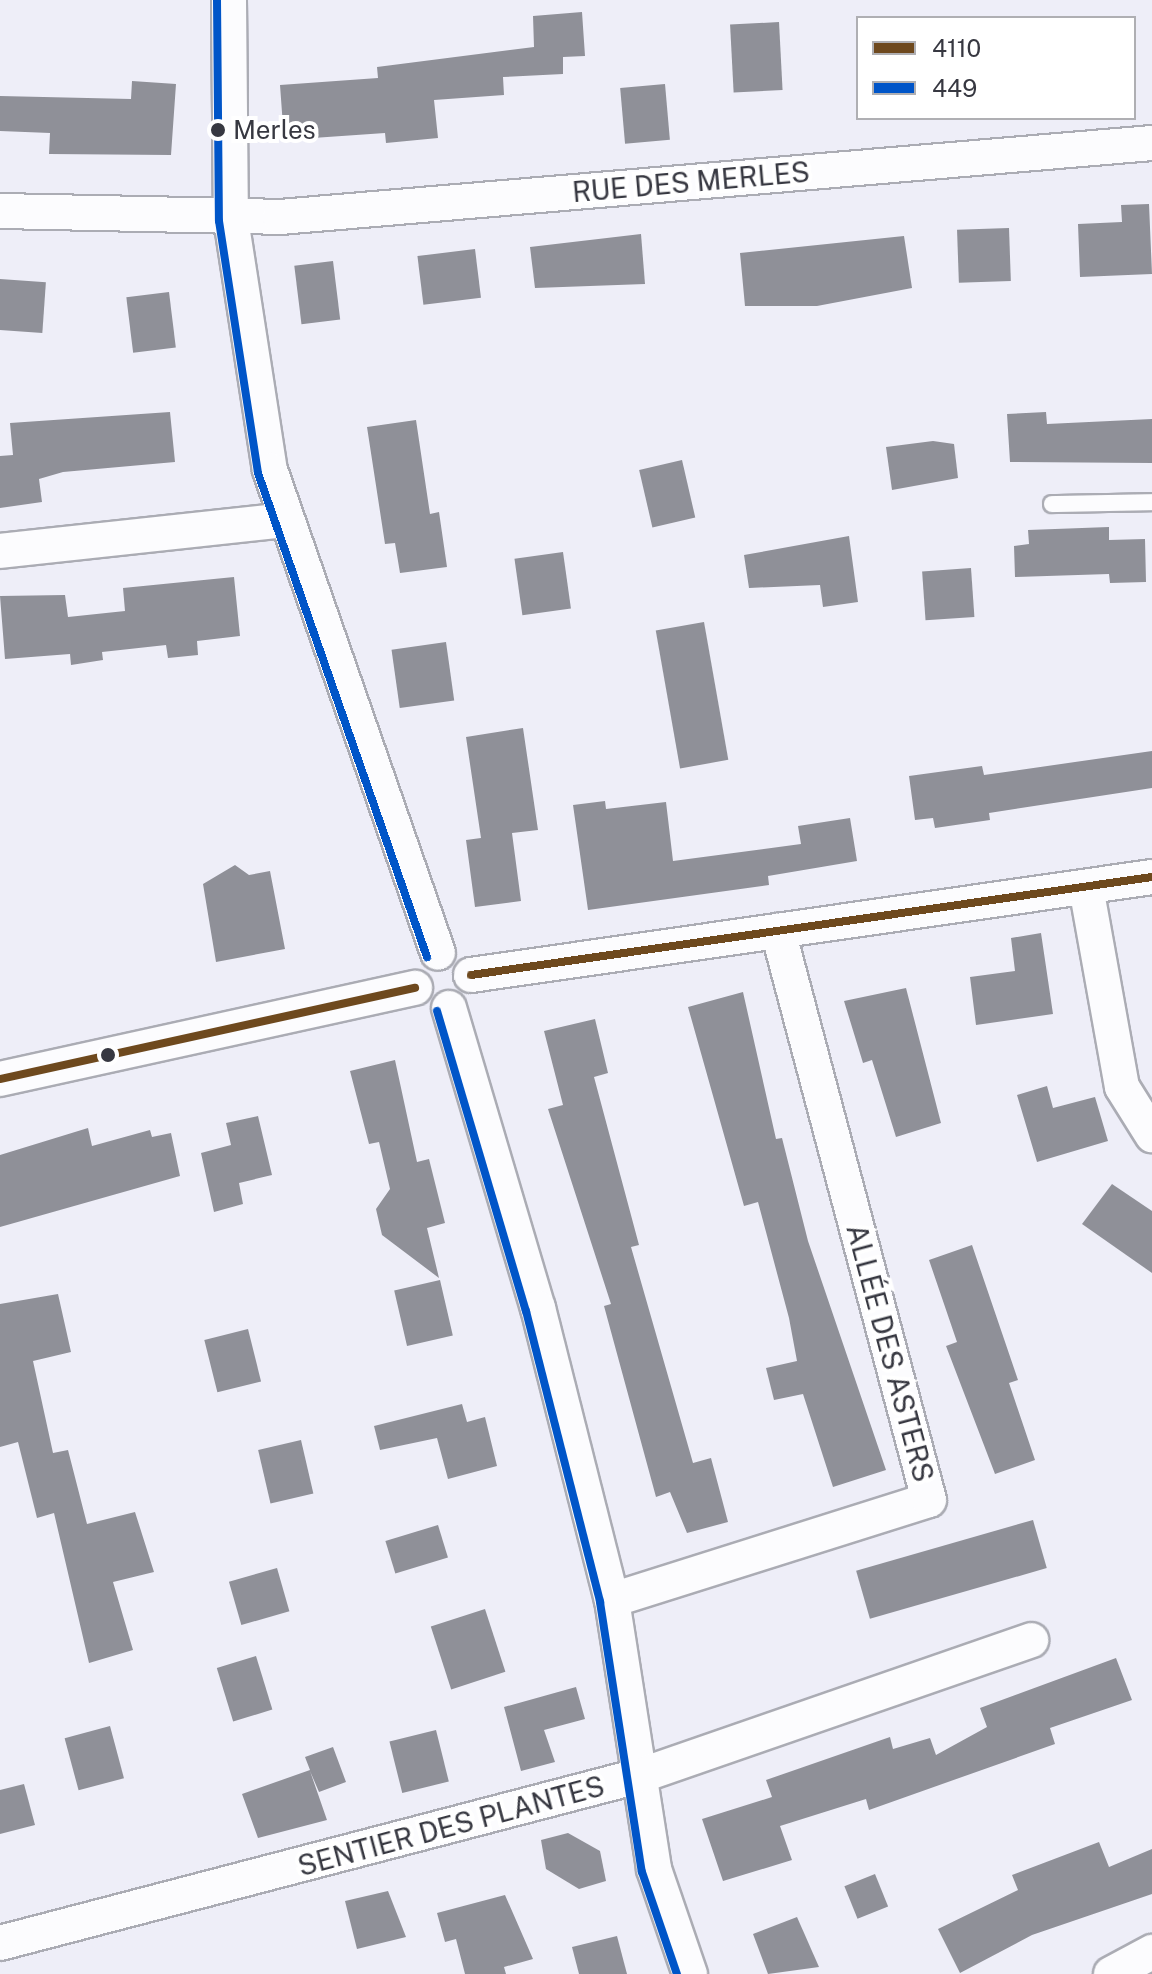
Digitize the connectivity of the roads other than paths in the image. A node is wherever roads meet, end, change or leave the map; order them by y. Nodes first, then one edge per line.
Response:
1 (229, 0) edge
2 (1152, 143) edge
3 (0, 211) edge
4 (231, 219) junction
5 (1152, 502) edge
6 (1052, 504) dead end
7 (286, 520) junction
8 (0, 551) edge
9 (1152, 877) edge
10 (1086, 887) junction
11 (778, 931) junction
12 (438, 953) junction
13 (471, 975) junction
14 (415, 988) junction
15 (449, 1008) junction
16 (0, 1079) edge
17 (1152, 1135) edge
18 (612, 1600) junction
19 (1031, 1640) dead end
20 (642, 1775) junction
21 (0, 1943) edge
22 (1152, 1952) edge
23 (690, 1974) edge
24 (1111, 1974) edge

1 - 4 street
2 - 4 street, RUE DES MERLES
3 - 4 street, RUE DES MERLES
4 - 7 street
5 - 6 lane
7 - 8 street
7 - 12 street
9 - 10 street
10 - 11 street
10 - 17 street
11 - 13 street
11 - 18 street, ALLÉE DES ASTERS
12 - 13 street
12 - 14 street
13 - 15 street
14 - 15 street
14 - 16 street
15 - 18 street
18 - 20 street
19 - 20 street, SENTIER DES PLANTES
20 - 21 street, SENTIER DES PLANTES
20 - 23 street
22 - 24 street

